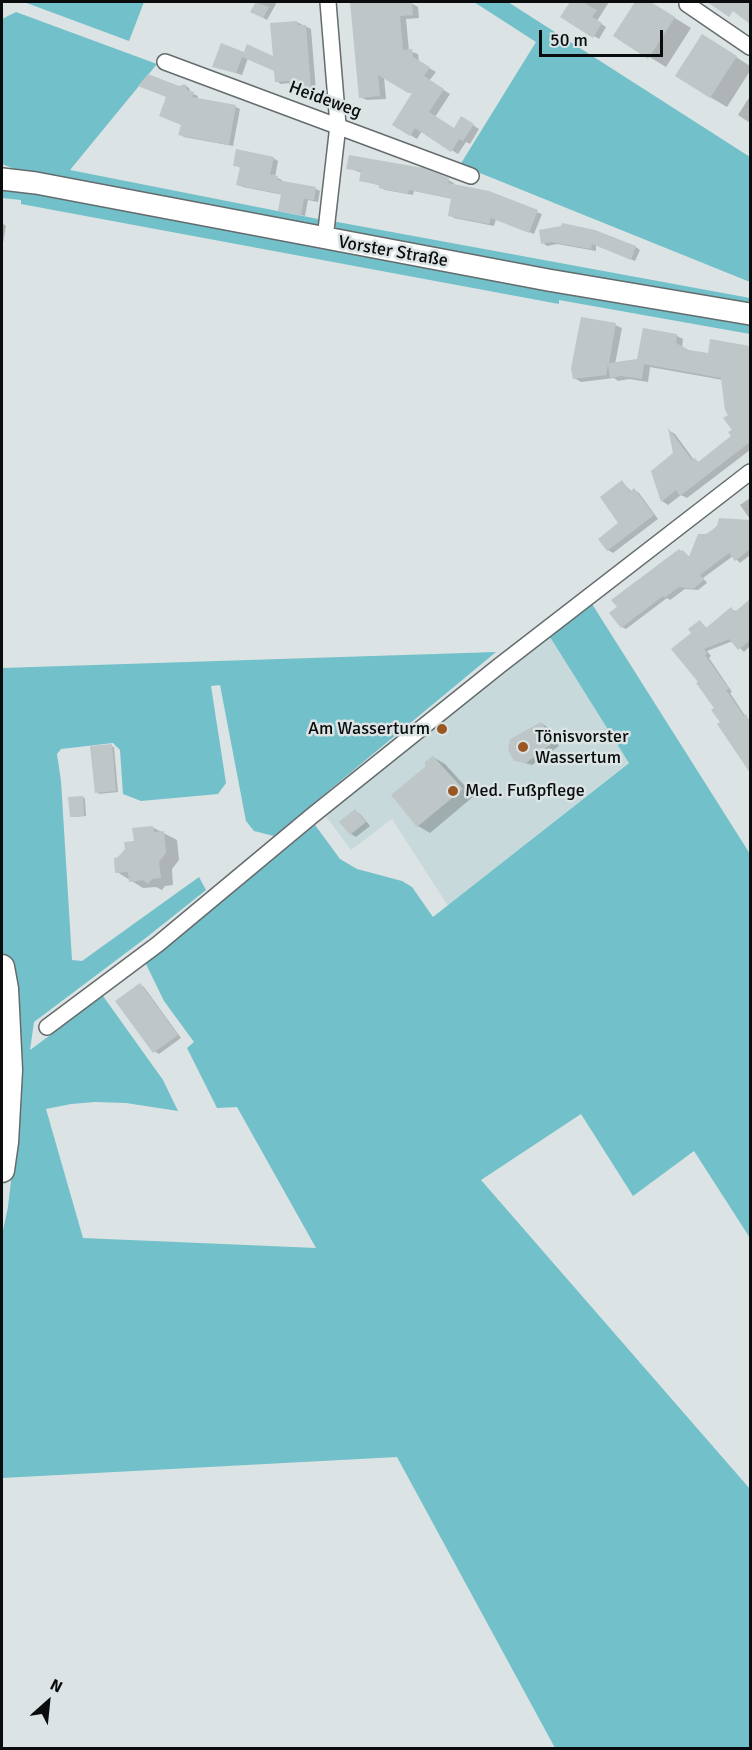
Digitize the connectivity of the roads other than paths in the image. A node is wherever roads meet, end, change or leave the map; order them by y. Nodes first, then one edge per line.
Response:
1 (328, 2) edge
2 (687, 2) edge
3 (750, 47) edge
4 (165, 62) dead end
5 (338, 125) junction
6 (2, 170) edge
7 (471, 176) dead end
8 (2, 178) edge
9 (36, 183) junction
10 (325, 239) junction
11 (750, 314) edge
12 (750, 472) edge
13 (2, 967) edge
14 (4, 1006) edge
15 (47, 1027) dead end
16 (2, 1170) edge

1 - 5 street
2 - 3 street
4 - 5 street, Heideweg
5 - 7 street, Heideweg
5 - 10 street
6 - 9 street, Vorster Straße
8 - 9 street, Vorster Straße
9 - 10 street, Vorster Straße
10 - 11 street, Vorster Straße
12 - 15 street
13 - 14 main road
14 - 16 main road

